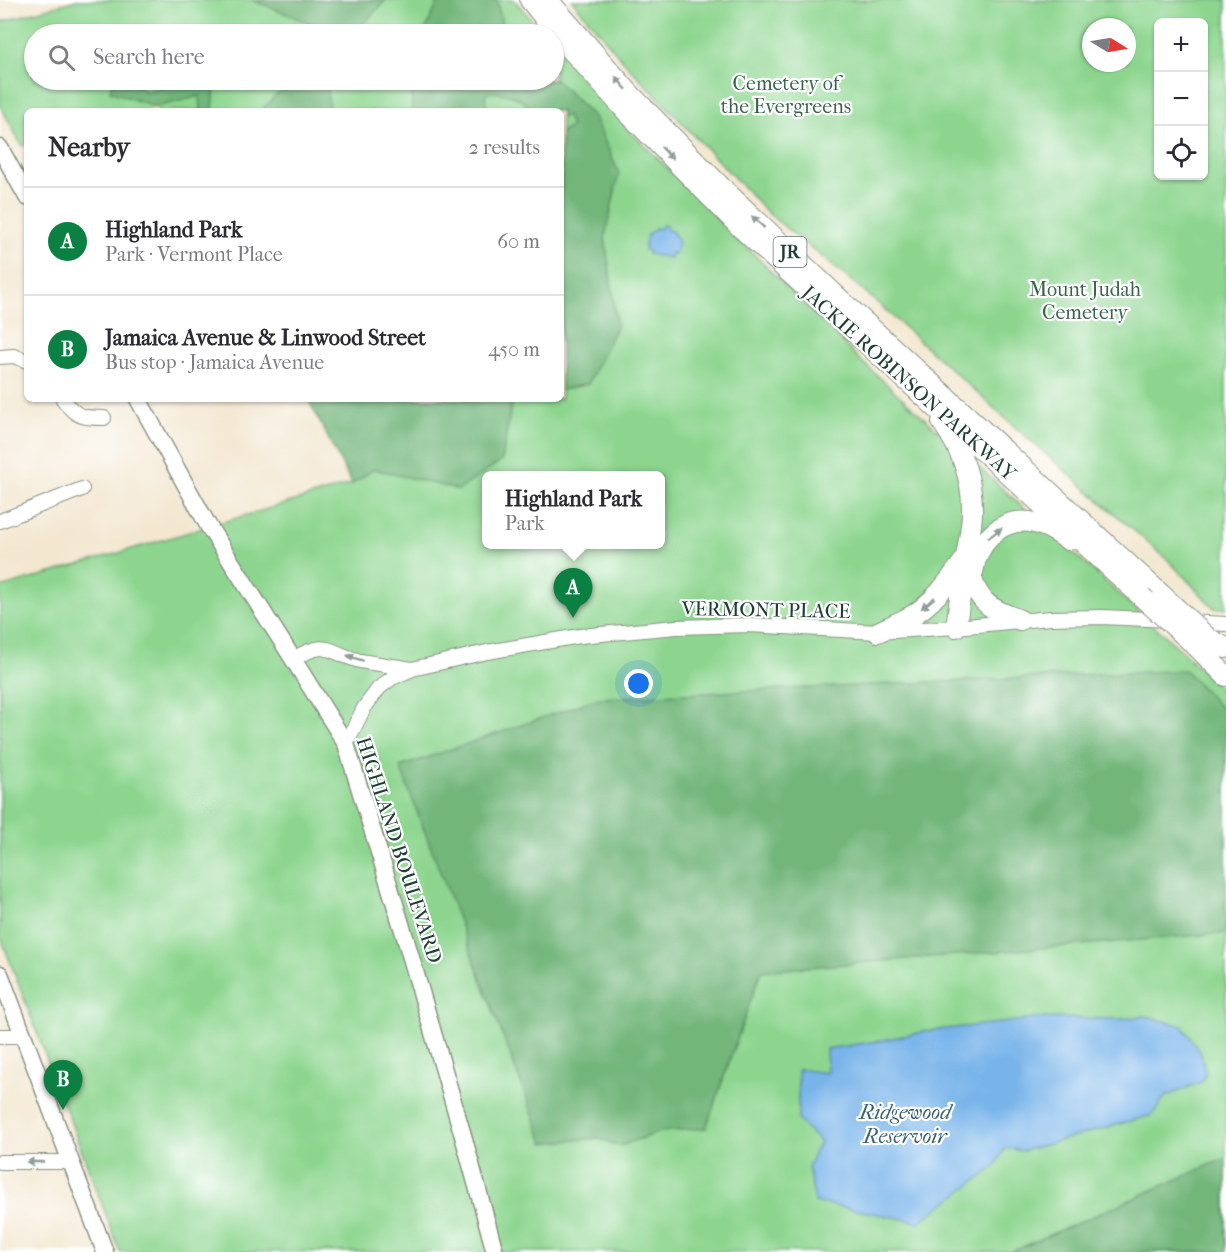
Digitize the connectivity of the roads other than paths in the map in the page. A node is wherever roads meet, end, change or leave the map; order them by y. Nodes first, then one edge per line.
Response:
1 (530, 0) edge
2 (548, 0) edge
3 (549, 24) edge
4 (564, 42) edge
5 (0, 148) edge
6 (24, 192) edge
7 (0, 357) edge
8 (24, 360) edge
9 (921, 393) junction
10 (65, 402) edge
11 (140, 402) edge
12 (104, 418) dead end
13 (82, 489) dead end
14 (0, 520) edge
15 (965, 559) junction
16 (1111, 567) junction
17 (972, 579) junction
18 (1020, 620) junction
19 (1226, 624) edge
20 (961, 626) junction
21 (878, 632) junction
22 (1202, 642) junction
23 (1226, 648) edge
24 (1226, 657) edge
25 (293, 659) junction
26 (412, 669) junction
27 (1226, 676) edge
28 (346, 744) junction
29 (0, 974) edge
30 (0, 1036) edge
31 (23, 1036) junction
32 (0, 1162) edge
33 (71, 1162) junction
34 (105, 1252) edge
35 (495, 1252) edge

1 -> 3 highway, JACKIE ROBINSON PARKWAY / JR
22 -> 2 highway, JACKIE ROBINSON PARKWAY / JR, bridge
4 -> 9 highway, JACKIE ROBINSON PARKWAY / JR
5 - 6 main road
7 - 8 street
9 - 15 highway
9 - 16 highway, JACKIE ROBINSON PARKWAY / JR
10 - 12 street
11 - 25 main road, HIGHLAND BOULEVARD
13 - 14 street
15 - 20 highway
15 -> 21 highway
17 -> 16 highway
16 - 22 highway, JACKIE ROBINSON PARKWAY / JR, bridge
17 - 18 highway
17 - 20 highway
18 - 19 street, VERMONT PLACE
18 - 20 street, VERMONT PLACE
20 - 21 street, VERMONT PLACE
21 - 26 street, VERMONT PLACE
22 - 23 highway
22 - 24 highway, JACKIE ROBINSON PARKWAY / JR
22 - 27 highway, JACKIE ROBINSON PARKWAY / JR
26 -> 25 street
25 - 28 main road, HIGHLAND BOULEVARD
26 - 28 street, VERMONT PLACE
28 - 35 main road, HIGHLAND BOULEVARD
29 - 31 main road
30 - 31 street
31 - 33 main road
33 -> 32 street
33 - 34 main road

